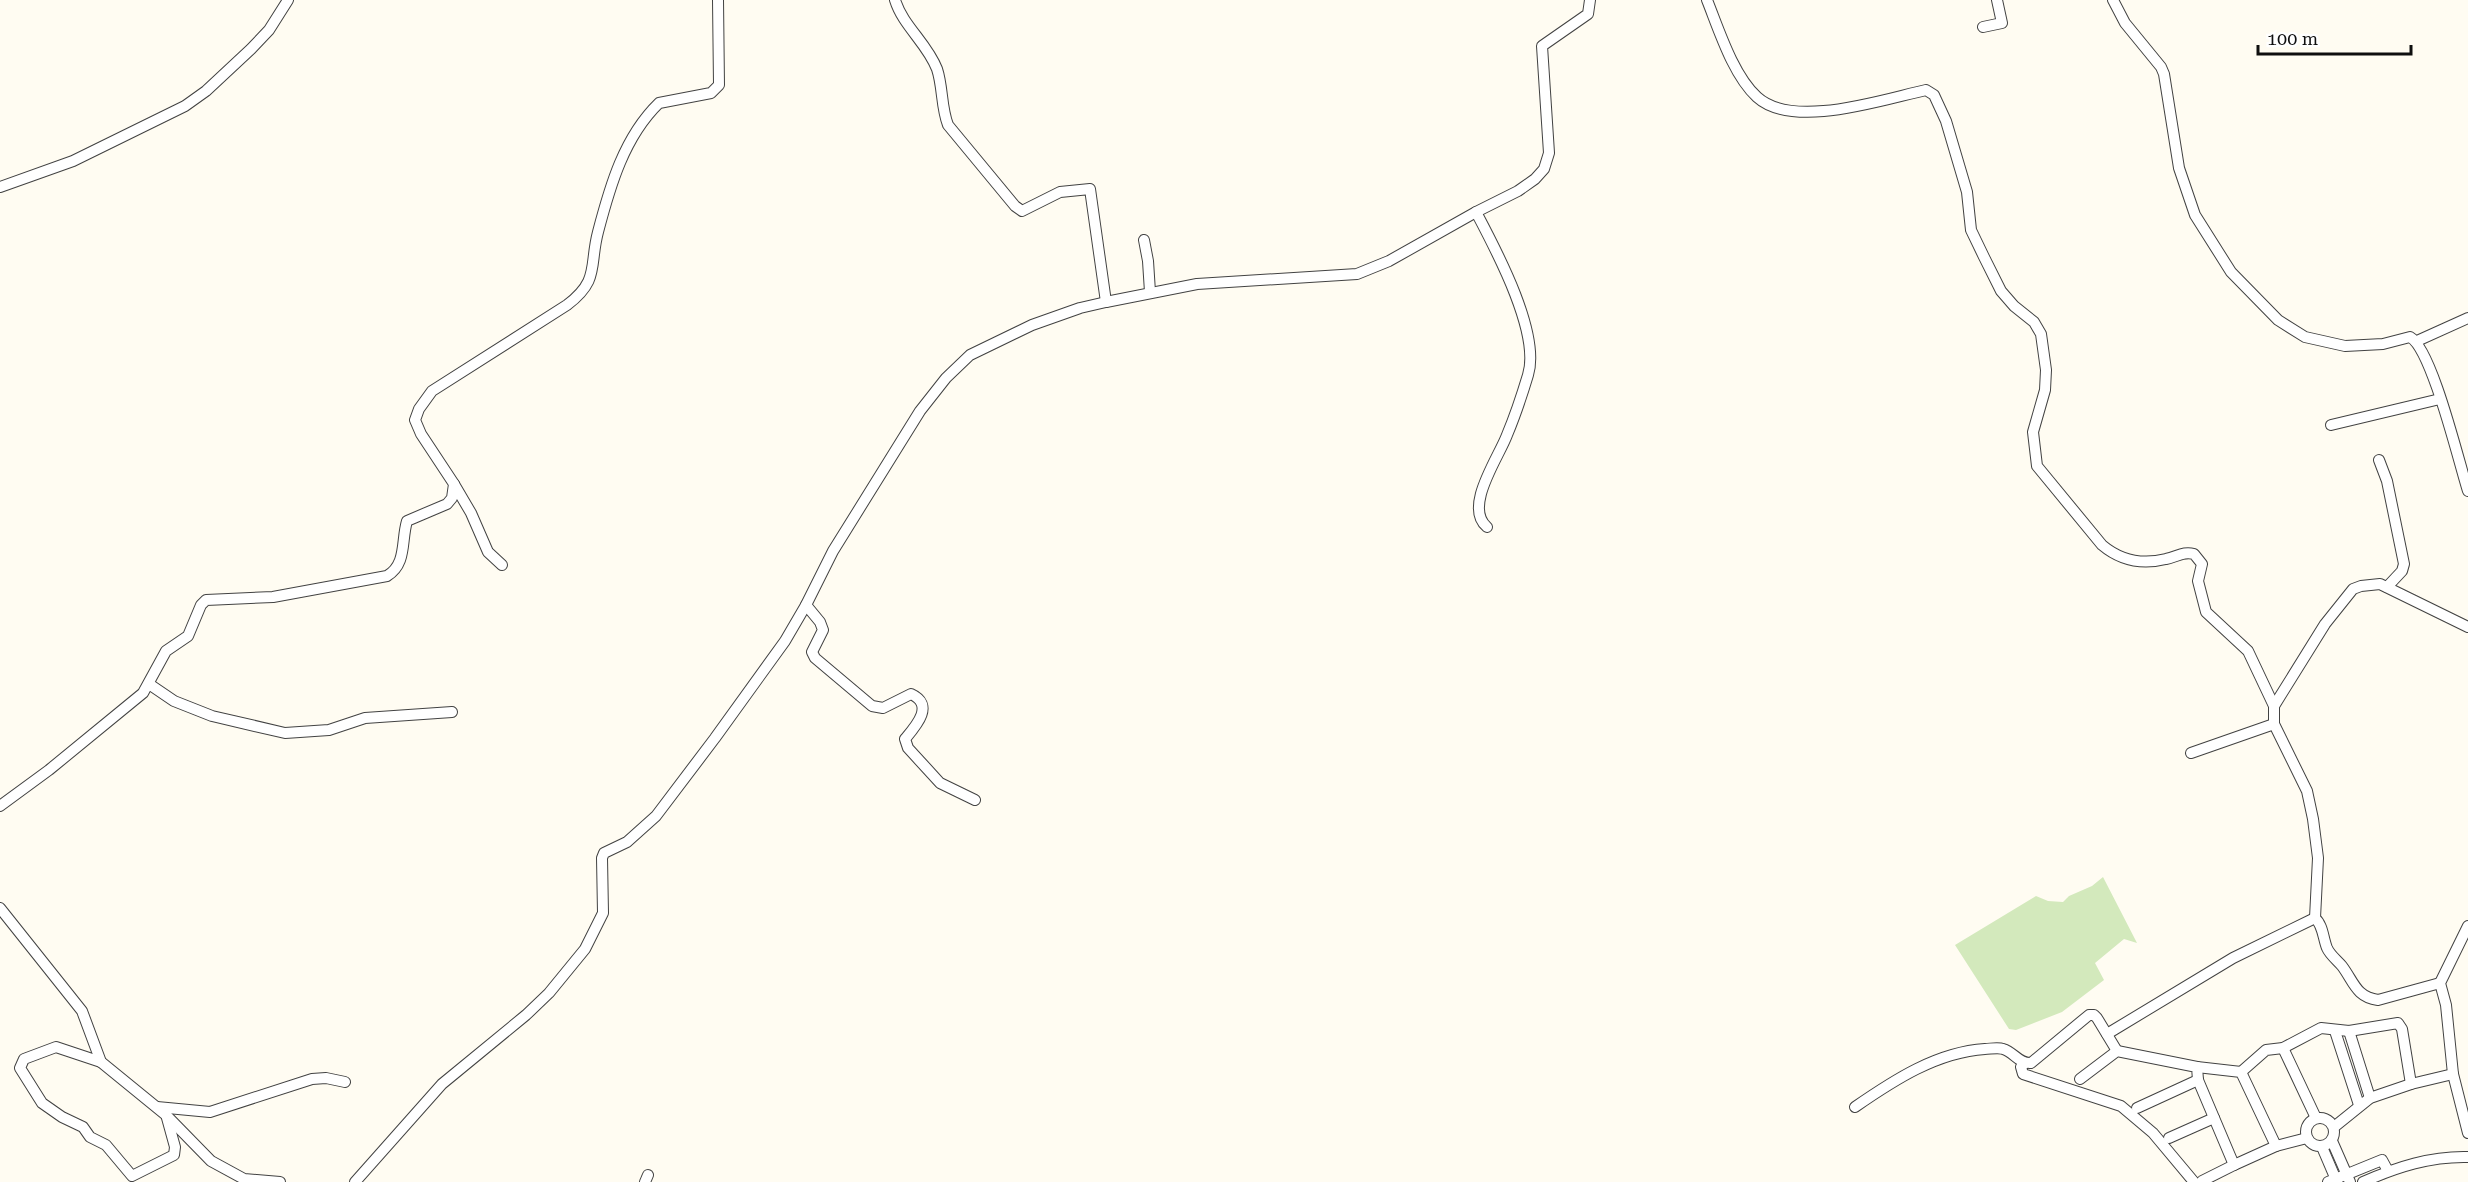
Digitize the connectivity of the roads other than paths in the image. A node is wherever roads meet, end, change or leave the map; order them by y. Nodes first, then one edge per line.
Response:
1 (288, 0) edge
2 (718, 0) edge
3 (895, 0) edge
4 (1590, 0) edge
5 (1707, 0) edge
6 (1997, 0) edge
7 (2113, 0) edge
8 (1983, 27) dead end
9 (0, 187) edge
10 (1476, 212) junction
11 (1144, 240) dead end
12 (1150, 292) junction
13 (1106, 302) junction
14 (2468, 318) edge
15 (2417, 341) junction
16 (2440, 399) junction
17 (2331, 425) dead end
18 (2379, 460) dead end
19 (454, 484) junction
20 (2468, 491) edge
21 (1487, 527) dead end
22 (502, 565) dead end
23 (2387, 587) junction
24 (806, 605) junction
25 (2468, 627) edge
26 (149, 684) junction
27 (2274, 706) junction
28 (452, 712) dead end
29 (2274, 724) junction
30 (2191, 753) dead end
31 (975, 800) dead end
32 (0, 806) edge
33 (0, 908) edge
34 (2315, 918) junction
35 (2468, 926) edge
36 (2440, 983) junction
37 (2335, 1031) junction
38 (2349, 1031) junction
39 (2107, 1034) junction
40 (2283, 1048) junction
41 (2117, 1051) junction
42 (101, 1062) junction
43 (2025, 1063) junction
44 (2197, 1067) junction
45 (2241, 1072) junction
46 (2453, 1074) junction
47 (2080, 1079) dead end
48 (2198, 1080) junction
49 (345, 1082) dead end
50 (2411, 1084) junction
51 (2370, 1098) junction
52 (2359, 1105) junction
53 (157, 1107) junction
54 (1855, 1107) dead end
55 (2137, 1108) dead end
56 (166, 1115) junction
57 (2214, 1118) junction
58 (2316, 1118) junction
59 (2334, 1127) junction
60 (2468, 1133) edge
61 (2169, 1138) dead end
62 (2307, 1138) junction
63 (2332, 1141) junction
64 (2276, 1146) junction
65 (2322, 1147) junction
66 (2468, 1157) edge
67 (2234, 1166) junction
68 (2388, 1171) junction
69 (2339, 1180) edge
70 (280, 1182) edge
71 (355, 1182) edge
72 (2194, 1182) edge
73 (2202, 1182) edge
74 (2363, 1182) edge

1 - 9 street
2 - 19 street
3 - 13 street
4 - 10 street
5 - 27 street
6 - 8 street
7 - 15 street
10 - 12 street
10 - 21 street
11 - 12 street
12 - 13 street
13 - 24 street
14 - 15 street
15 - 16 street
16 - 17 street
16 - 20 street
18 - 23 street
19 - 22 street
19 - 26 street
23 - 25 street
23 - 27 street
24 - 31 street
24 - 71 street
26 - 28 street
26 - 32 street
27 - 29 street
29 - 30 street
29 - 34 street
33 - 42 street
34 - 36 street
34 - 39 street
35 - 36 street
36 - 46 street
37 - 38 street
37 - 40 street
37 - 52 street
38 - 50 street
38 - 51 street
39 - 41 street
39 - 43 street
40 - 45 street
40 - 58 street
41 - 44 street
41 - 47 street
42 - 53 street
42 - 56 street
43 - 54 street
43 - 72 street
44 - 45 street
44 - 48 street
45 - 64 street
46 - 50 street
46 - 60 street
48 - 55 street
48 - 57 street
49 - 53 street
50 - 51 street
51 - 52 street
52 - 59 street
53 - 56 street
56 - 70 street
57 - 61 street
57 - 67 street
58 - 59 street
58 - 62 street
59 - 63 street
62 - 64 street
62 - 65 street
63 - 65 street
63 - 69 street
64 - 67 street
65 - 69 street
66 - 68 street
67 - 73 street
68 - 69 street
68 - 74 street

